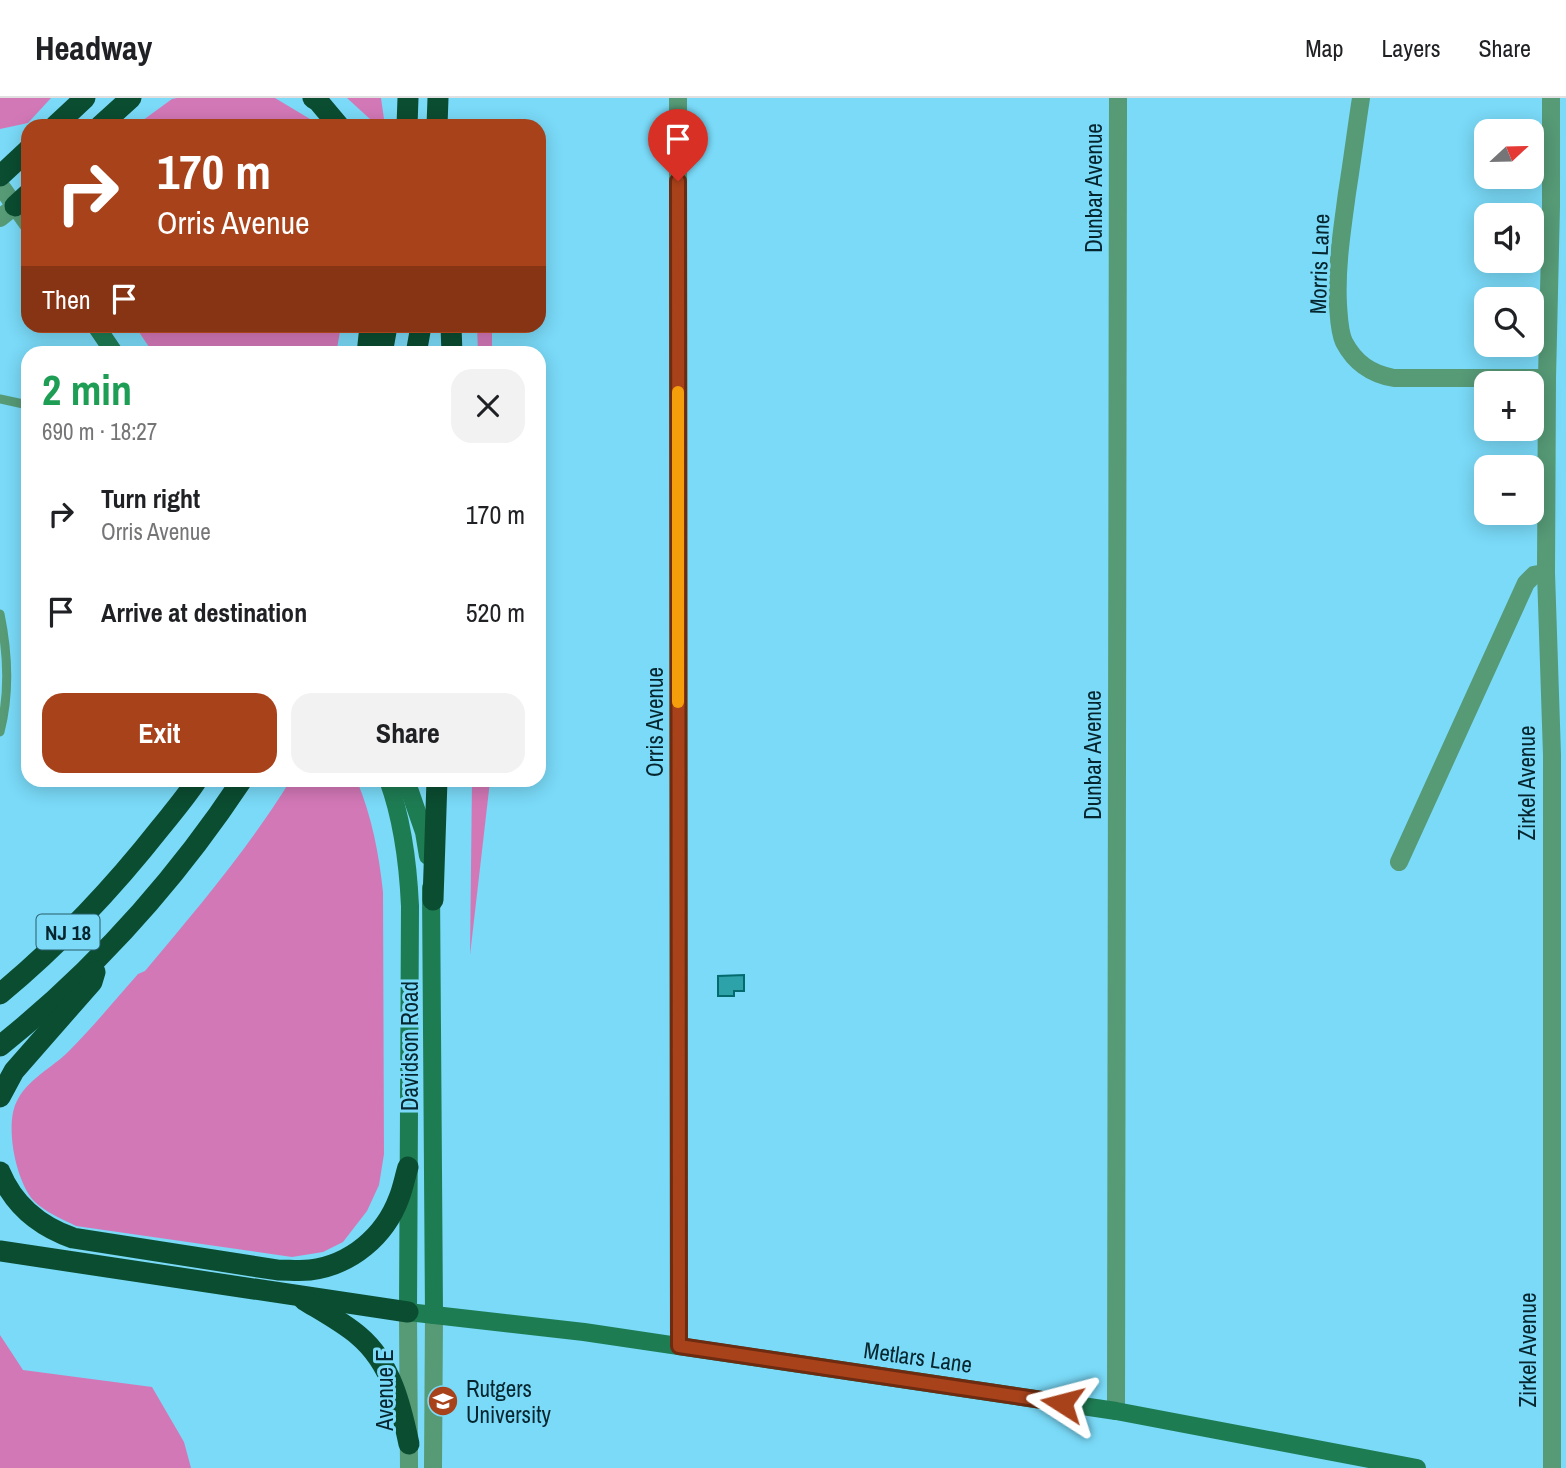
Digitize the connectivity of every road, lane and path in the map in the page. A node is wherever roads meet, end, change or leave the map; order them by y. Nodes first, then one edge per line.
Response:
1 (85, 98) edge
2 (131, 98) edge
3 (313, 98) edge
4 (408, 98) edge
5 (438, 98) edge
6 (449, 98) edge
7 (678, 98) edge
8 (1118, 98) edge
9 (1361, 98) edge
10 (1551, 98) edge
11 (62, 119) edge
12 (108, 119) edge
13 (333, 119) edge
14 (407, 119) edge
15 (437, 119) edge
16 (450, 119) edge
17 (21, 156) edge
18 (0, 176) edge
19 (0, 185) edge
20 (14, 206) edge
21 (1547, 378) junction
22 (0, 399) edge
23 (21, 404) edge
24 (1546, 573) junction
25 (0, 614) edge
26 (0, 732) edge
27 (192, 787) edge
28 (238, 787) edge
29 (390, 787) edge
30 (408, 787) edge
31 (437, 787) edge
32 (1399, 862) dead end
33 (433, 900) junction
34 (1558, 955) edge
35 (100, 957) junction
36 (0, 994) edge
37 (0, 1046) edge
38 (0, 1097) edge
39 (408, 1167) junction
40 (0, 1172) edge
41 (0, 1251) edge
42 (297, 1295) junction
43 (408, 1312) junction
44 (434, 1315) junction
45 (679, 1346) junction
46 (1116, 1411) junction
47 (409, 1444) junction
48 (409, 1468) edge
49 (433, 1468) edge
50 (1417, 1468) edge
51 (1552, 1468) edge

1 - 11 highway
2 - 12 highway
3 - 13 highway
4 - 14 highway
5 - 15 highway
6 - 16 highway
7 - 45 street, Orris Avenue
8 - 46 street, Dunbar Avenue
9 - 21 street, Morris Lane
10 - 21 street, Zirkel Avenue
17 - 18 highway
19 - 20 street
21 - 24 street, Zirkel Avenue
22 - 23 lane
24 - 32 street
24 - 34 street, Zirkel Avenue
25 - 26 lane
27 - 36 highway, NJ 18
28 - 35 highway, NJ 18
29 - 39 main road, Davidson Road
30 - 33 main road, Davidson Road
31 - 33 highway
33 - 44 main road, Davidson Road
34 - 51 street, Zirkel Avenue
35 - 37 highway, NJ 18
35 - 38 highway
39 - 40 highway
39 - 43 main road, Davidson Road
41 - 42 highway
42 - 43 highway
42 - 47 highway
43 - 44 main road, Metlars Lane
43 - 47 street, Avenue E
44 - 45 main road, Metlars Lane
44 - 49 street
45 - 46 main road, Metlars Lane
46 - 50 main road, Metlars Lane
47 - 48 street, Avenue E

